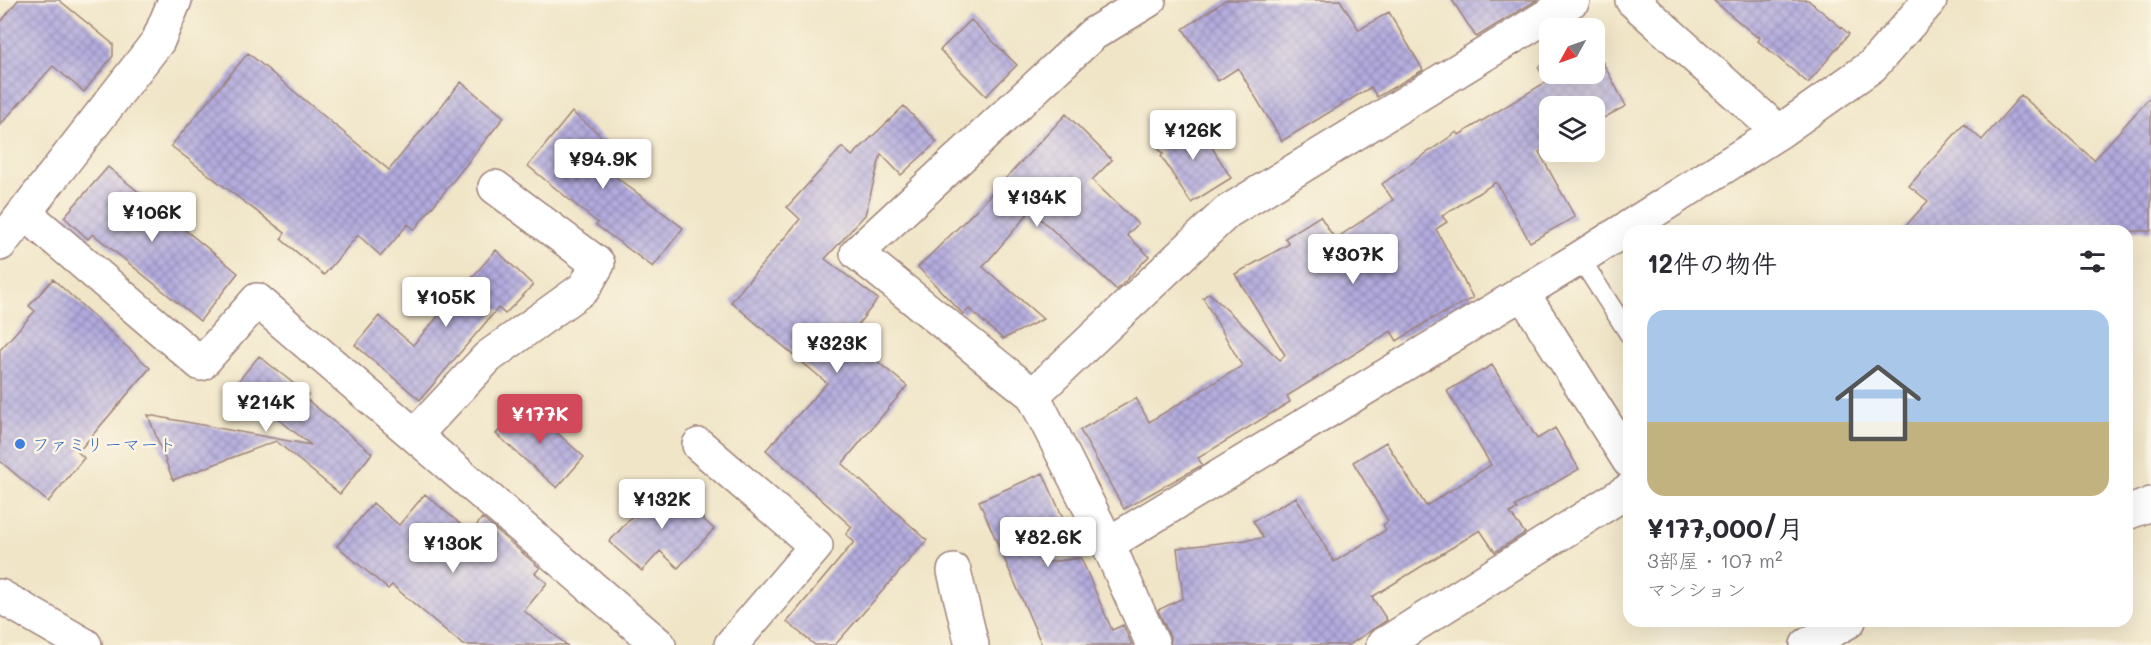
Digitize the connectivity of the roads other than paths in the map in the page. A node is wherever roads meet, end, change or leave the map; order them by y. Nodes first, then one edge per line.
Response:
1 (175, 0) edge
2 (1149, 0) edge
3 (1573, 0) edge
4 (1632, 0) edge
5 (1930, 0) edge
6 (1779, 132) junction
7 (495, 187) dead end
8 (25, 213) junction
9 (1632, 225) edge
10 (1623, 231) edge
11 (0, 244) edge
12 (1580, 258) junction
13 (1522, 292) junction
14 (1623, 325) edge
15 (1033, 395) junction
16 (416, 435) junction
17 (699, 445) dead end
18 (1623, 452) edge
19 (1623, 494) edge
20 (2151, 504) edge
21 (2133, 511) edge
22 (1108, 544) junction
23 (954, 571) dead end
24 (0, 597) edge
25 (85, 645) edge
26 (659, 645) edge
27 (731, 645) edge
28 (972, 645) edge
29 (1153, 645) edge
30 (1383, 645) edge

1 - 8 main road
2 - 15 main road
3 - 15 main road
4 - 6 main road
5 - 6 main road
6 - 9 main road
7 - 16 main road
8 - 11 main road
8 - 16 main road
10 - 12 main road
12 - 13 main road
12 - 14 lane
13 - 18 main road
13 - 22 main road
15 - 22 main road
16 - 26 main road
17 - 27 main road
19 - 30 main road
20 - 21 main road
22 - 29 main road
23 - 28 main road
24 - 25 main road

